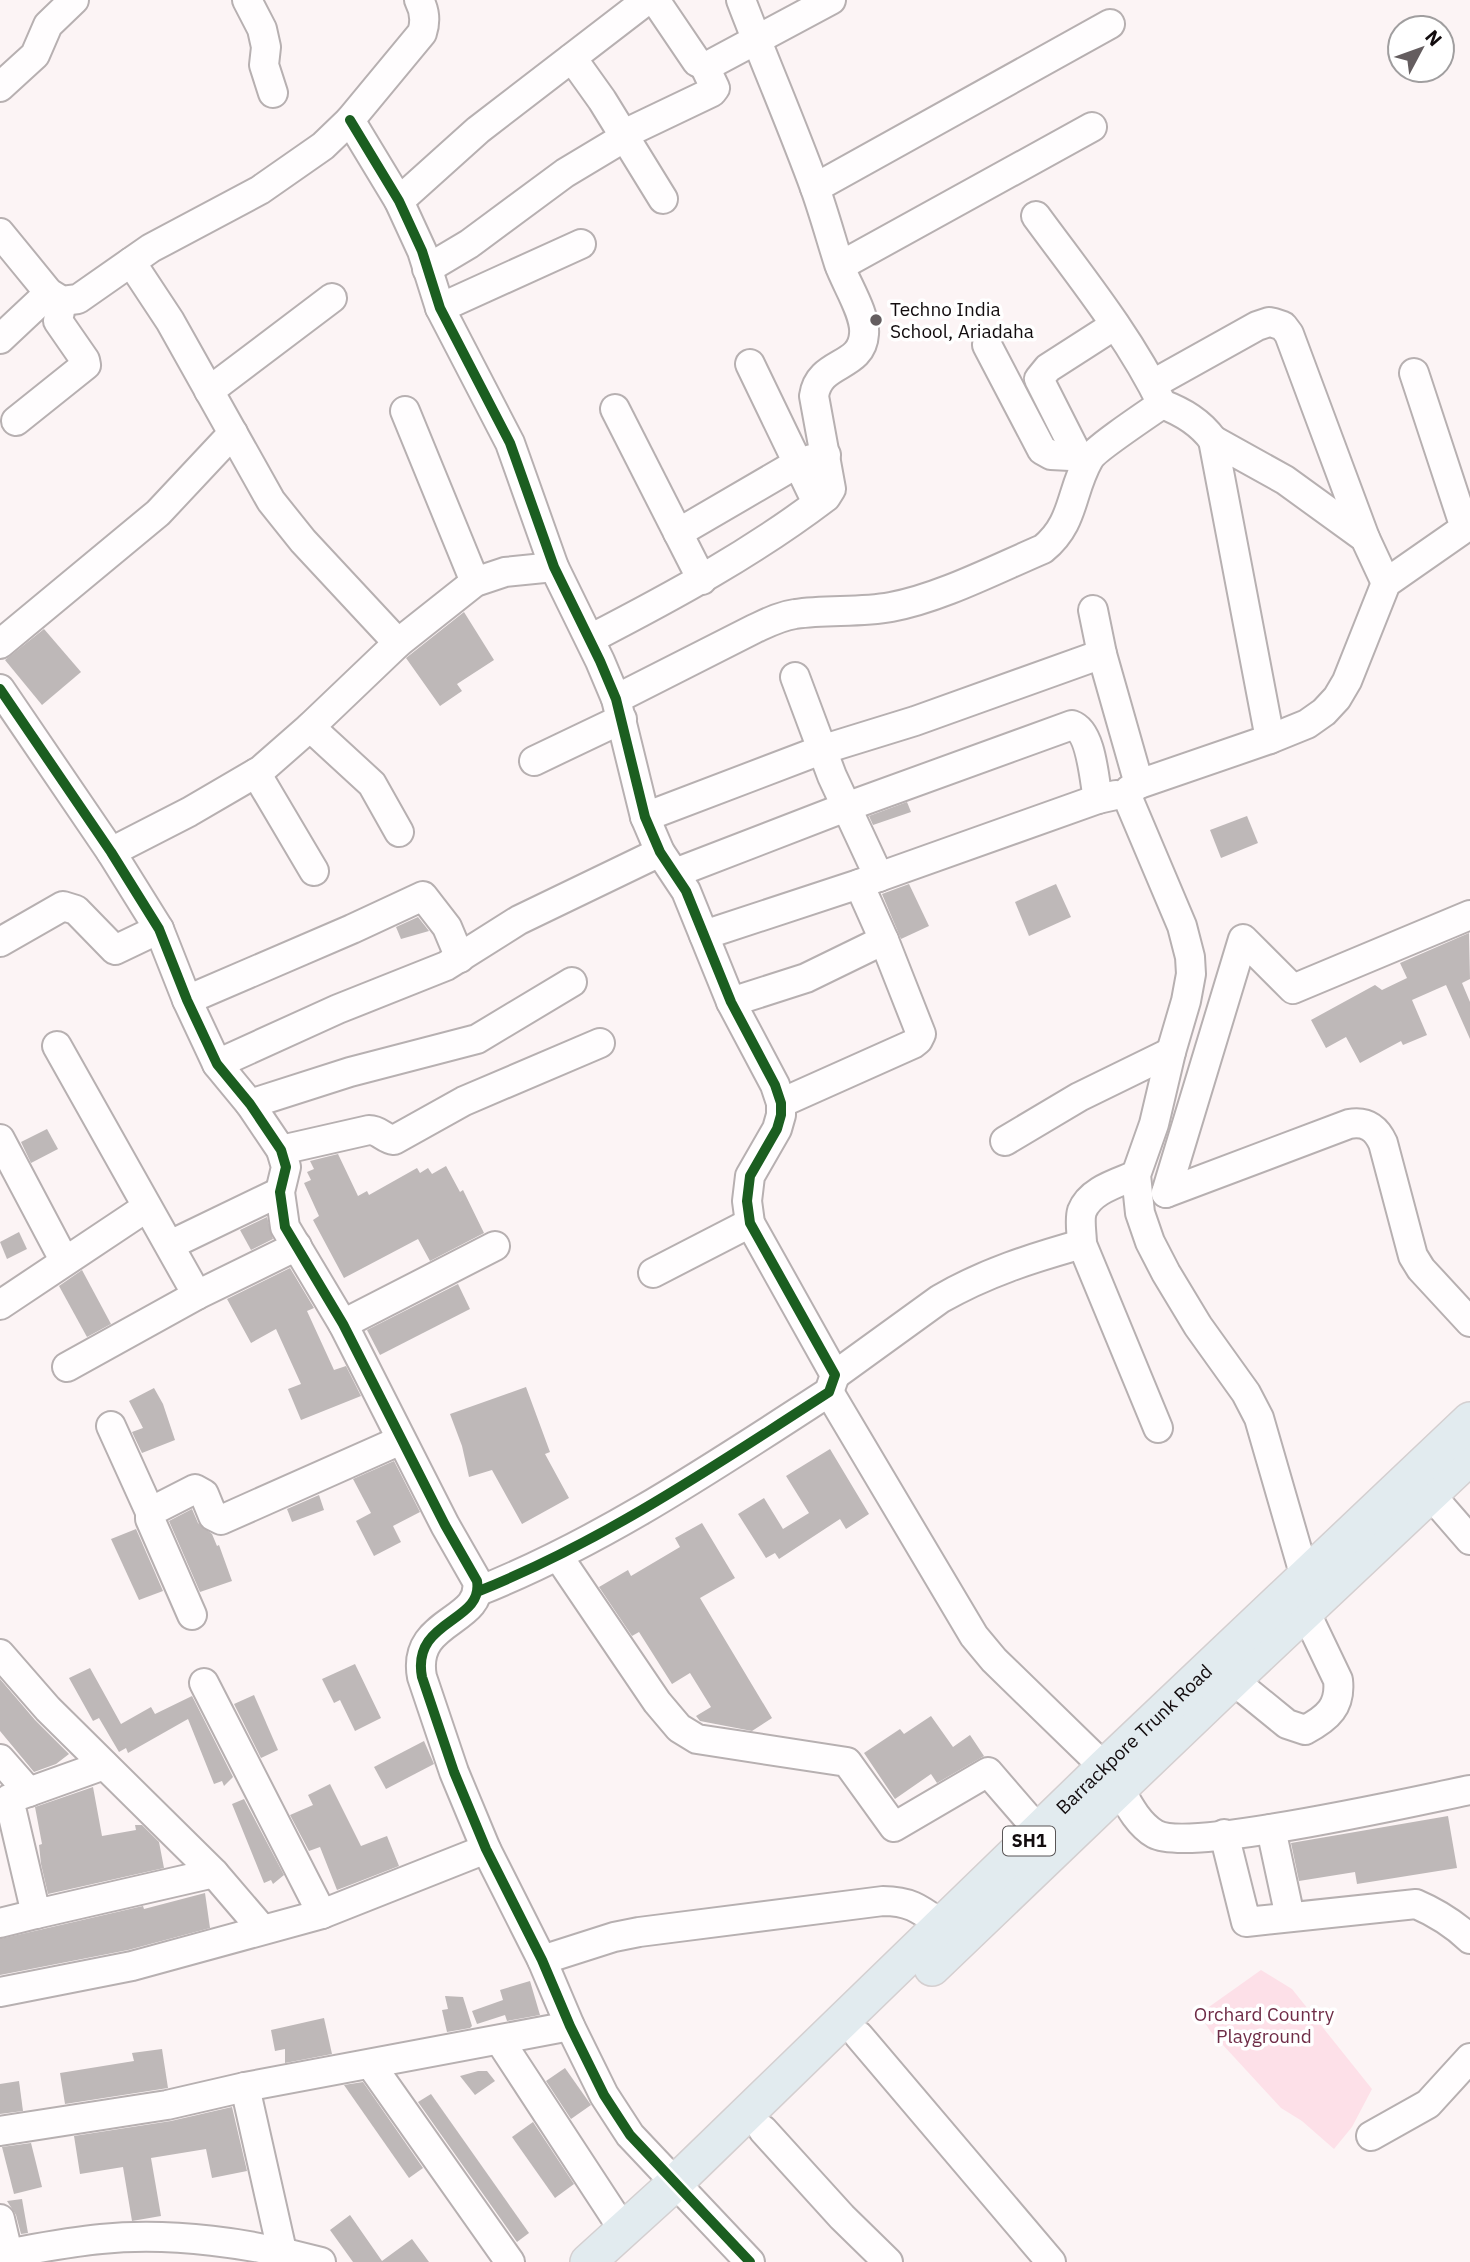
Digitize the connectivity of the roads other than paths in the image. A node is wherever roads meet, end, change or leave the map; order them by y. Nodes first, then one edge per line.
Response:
1 (74, 0) edge
2 (247, 0) edge
3 (418, 0) edge
4 (647, 0) edge
5 (655, 0) edge
6 (741, 0) edge
7 (831, 0) edge
8 (1111, 24) dead end
9 (757, 40) junction
10 (572, 58) junction
11 (704, 65) junction
12 (0, 87) edge
13 (273, 93) dead end
14 (350, 120) junction
15 (1092, 127) dead end
16 (624, 136) junction
17 (815, 188) junction
18 (663, 199) dead end
19 (400, 201) junction
20 (1036, 216) dead end
21 (0, 233) edge
22 (581, 244) dead end
23 (131, 262) junction
24 (840, 266) junction
25 (427, 269) junction
26 (56, 297) junction
27 (332, 298) dead end
28 (440, 308) junction
29 (1115, 325) junction
30 (0, 339) edge
31 (987, 345) dead end
32 (750, 364) dead end
33 (1414, 373) dead end
34 (209, 391) junction
35 (1158, 394) junction
36 (615, 409) dead end
37 (405, 411) dead end
38 (16, 421) dead end
39 (233, 433) junction
40 (1213, 440) junction
41 (826, 455) junction
42 (1084, 456) junction
43 (798, 463) junction
44 (817, 503) junction
45 (678, 533) junction
46 (1365, 538) junction
47 (554, 567) junction
48 (702, 580) junction
49 (475, 582) junction
50 (1386, 583) junction
51 (1093, 610) dead end
52 (590, 639) junction
53 (398, 643) junction
54 (0, 644) edge
55 (1102, 654) junction
56 (795, 677) dead end
57 (0, 689) edge
58 (619, 709) junction
59 (310, 727) junction
60 (1270, 739) junction
61 (821, 750) junction
62 (534, 761) dead end
63 (256, 773) junction
64 (1133, 788) junction
65 (1098, 799) junction
66 (846, 807) junction
67 (645, 817) junction
68 (399, 832) dead end
69 (111, 852) junction
70 (668, 862) junction
71 (314, 871) dead end
72 (869, 881) junction
73 (1470, 915) edge
74 (159, 929) junction
75 (704, 935) junction
76 (884, 940) junction
77 (0, 942) edge
78 (460, 958) junction
79 (572, 982) dead end
80 (187, 1000) junction
81 (731, 1002) junction
82 (600, 1043) dead end
83 (57, 1046) dead end
84 (1171, 1052) junction
85 (217, 1064) junction
86 (782, 1103) junction
87 (250, 1104) junction
88 (0, 1139) edge
89 (1005, 1141) dead end
90 (281, 1150) junction
91 (1136, 1175) junction
92 (280, 1192) junction
93 (147, 1207) junction
94 (750, 1223) junction
95 (1082, 1244) junction
96 (170, 1245) junction
97 (297, 1246) junction
98 (495, 1246) dead end
99 (64, 1260) junction
100 (653, 1273) dead end
101 (197, 1296) junction
102 (0, 1304) edge
103 (1470, 1322) edge
104 (343, 1324) junction
105 (67, 1367) dead end
106 (832, 1383) junction
107 (1470, 1420) edge
108 (111, 1426) dead end
109 (1158, 1428) dead end
110 (401, 1440) junction
111 (1470, 1457) edge
112 (1430, 1493) junction
113 (150, 1513) junction
114 (1470, 1540) edge
115 (558, 1556) junction
116 (479, 1591) junction
117 (1305, 1594) junction
118 (192, 1615) dead end
119 (0, 1654) edge
120 (1233, 1680) junction
121 (204, 1683) dead end
122 (0, 1759) edge
123 (104, 1765) junction
124 (1112, 1777) junction
125 (1470, 1790) edge
126 (29, 1792) junction
127 (1271, 1829) junction
128 (1039, 1831) junction
129 (1224, 1834) junction
130 (486, 1849) junction
131 (214, 1873) junction
132 (36, 1914) junction
133 (322, 1914) junction
134 (1290, 1917) junction
135 (0, 1923) edge
136 (942, 1925) junction
137 (262, 1929) junction
138 (1470, 1939) edge
139 (542, 1960) junction
140 (0, 1992) edge
141 (570, 2026) junction
142 (859, 2036) junction
143 (500, 2041) junction
144 (1470, 2059) edge
145 (371, 2065) junction
146 (245, 2087) junction
147 (763, 2130) junction
148 (0, 2131) edge
149 (1371, 2136) dead end
150 (683, 2191) junction
151 (0, 2219) edge
152 (623, 2246) edge
153 (282, 2251) junction
154 (4, 2254) edge
155 (321, 2262) edge
156 (510, 2262) edge
157 (588, 2262) edge
158 (750, 2262) edge
159 (888, 2262) edge
160 (1051, 2262) edge

1 - 12 street
2 - 13 street
3 - 14 street
4 - 10 street
5 - 11 street
6 - 9 street
7 - 9 street
8 - 17 street
9 - 11 street
9 - 17 street
10 - 16 street
10 - 19 street
11 - 16 street
14 - 19 street
14 - 23 street
15 - 24 street
16 - 18 street
16 - 25 street
17 - 24 street
19 - 25 street
20 - 29 street
21 - 26 street
22 - 28 street
23 - 26 street
23 - 34 street
24 - 41 street
25 - 28 street
26 - 30 street
26 - 38 street
27 - 34 street
28 - 47 street
29 - 35 street
29 - 42 street
31 - 42 street
32 - 43 street
33 - 50 street
34 - 39 street
35 - 40 street
35 - 42 street
35 - 46 street
36 - 45 street
37 - 49 street
39 - 53 street
39 - 54 street
40 - 46 street
40 - 60 street
41 - 43 street
41 - 44 street
42 - 58 street
43 - 44 street
43 - 45 street
44 - 48 street
45 - 48 street
46 - 50 street
47 - 49 street
47 - 52 street
48 - 52 street
49 - 53 street
50 - 60 street
51 - 55 street
52 - 58 street
53 - 59 street
55 - 61 street
55 - 64 street
56 - 61 street
57 - 69 street
58 - 62 street
58 - 67 street
59 - 63 street
59 - 68 street
60 - 64 street
61 - 66 street
61 - 67 street
63 - 69 street
63 - 71 street
64 - 65 street
64 - 84 street
65 - 66 street
65 - 72 street
66 - 70 street
66 - 72 street
67 - 70 street
69 - 74 street
70 - 75 street
70 - 78 street
72 - 75 street
72 - 76 street
73 - 103 street
74 - 77 street
74 - 80 street
75 - 81 street
76 - 81 street
76 - 86 street
78 - 80 street
78 - 85 street
79 - 87 street
80 - 85 street
81 - 86 street
82 - 90 street
83 - 93 street
84 - 89 street
84 - 91 street
85 - 87 street
86 - 94 street
87 - 90 street
88 - 99 street
90 - 92 street
91 - 95 street
91 - 117 street
92 - 96 street
92 - 97 street
93 - 96 street
93 - 99 street
94 - 100 street
94 - 106 street
95 - 106 street
95 - 109 street
96 - 101 street
97 - 101 street
97 - 104 street
98 - 104 street
99 - 102 street
101 - 105 street
104 - 110 street
106 - 115 street
106 - 124 street
107 - 117 main road, Barrackpore Trunk Road / SH1
108 - 113 street
110 - 113 street
110 - 116 street
111 - 112 main road, Barrackpore Trunk Road / SH1
112 - 114 street
112 - 117 main road, Barrackpore Trunk Road / SH1
113 - 118 street
115 - 116 street
115 - 128 street
116 - 130 street
117 - 120 main road, Barrackpore Trunk Road / SH1
117 - 120 street
117 - 124 main road, Barrackpore Trunk Road / SH1
119 - 123 street
120 - 124 main road, Barrackpore Trunk Road / SH1
121 - 133 street
122 - 126 street
123 - 126 street
123 - 131 street
124 - 128 main road, Barrackpore Trunk Road / SH1
124 - 129 street
124 - 142 main road, Barrackpore Trunk Road / SH1
125 - 127 street
126 - 132 street
127 - 129 street
127 - 134 street
128 - 136 main road, Barrackpore Trunk Road / SH1
129 - 134 street
130 - 133 street
130 - 139 street
131 - 132 street
131 - 137 street
132 - 135 street
133 - 137 street
134 - 138 street
136 - 139 street
136 - 150 main road, Barrackpore Trunk Road / SH1
137 - 140 street
139 - 141 street
141 - 143 street
141 - 150 street
142 - 147 main road, Barrackpore Trunk Road / SH1
142 - 160 street
143 - 145 street
143 - 152 street
144 - 149 street
145 - 146 street
145 - 156 street
146 - 148 street
146 - 153 street
147 - 150 main road, Barrackpore Trunk Road / SH1
147 - 159 street
150 - 152 main road, Barrackpore Trunk Road / SH1
150 - 158 street
151 - 154 street
152 - 157 main road, Barrackpore Trunk Road / SH1
153 - 154 street
153 - 155 street

